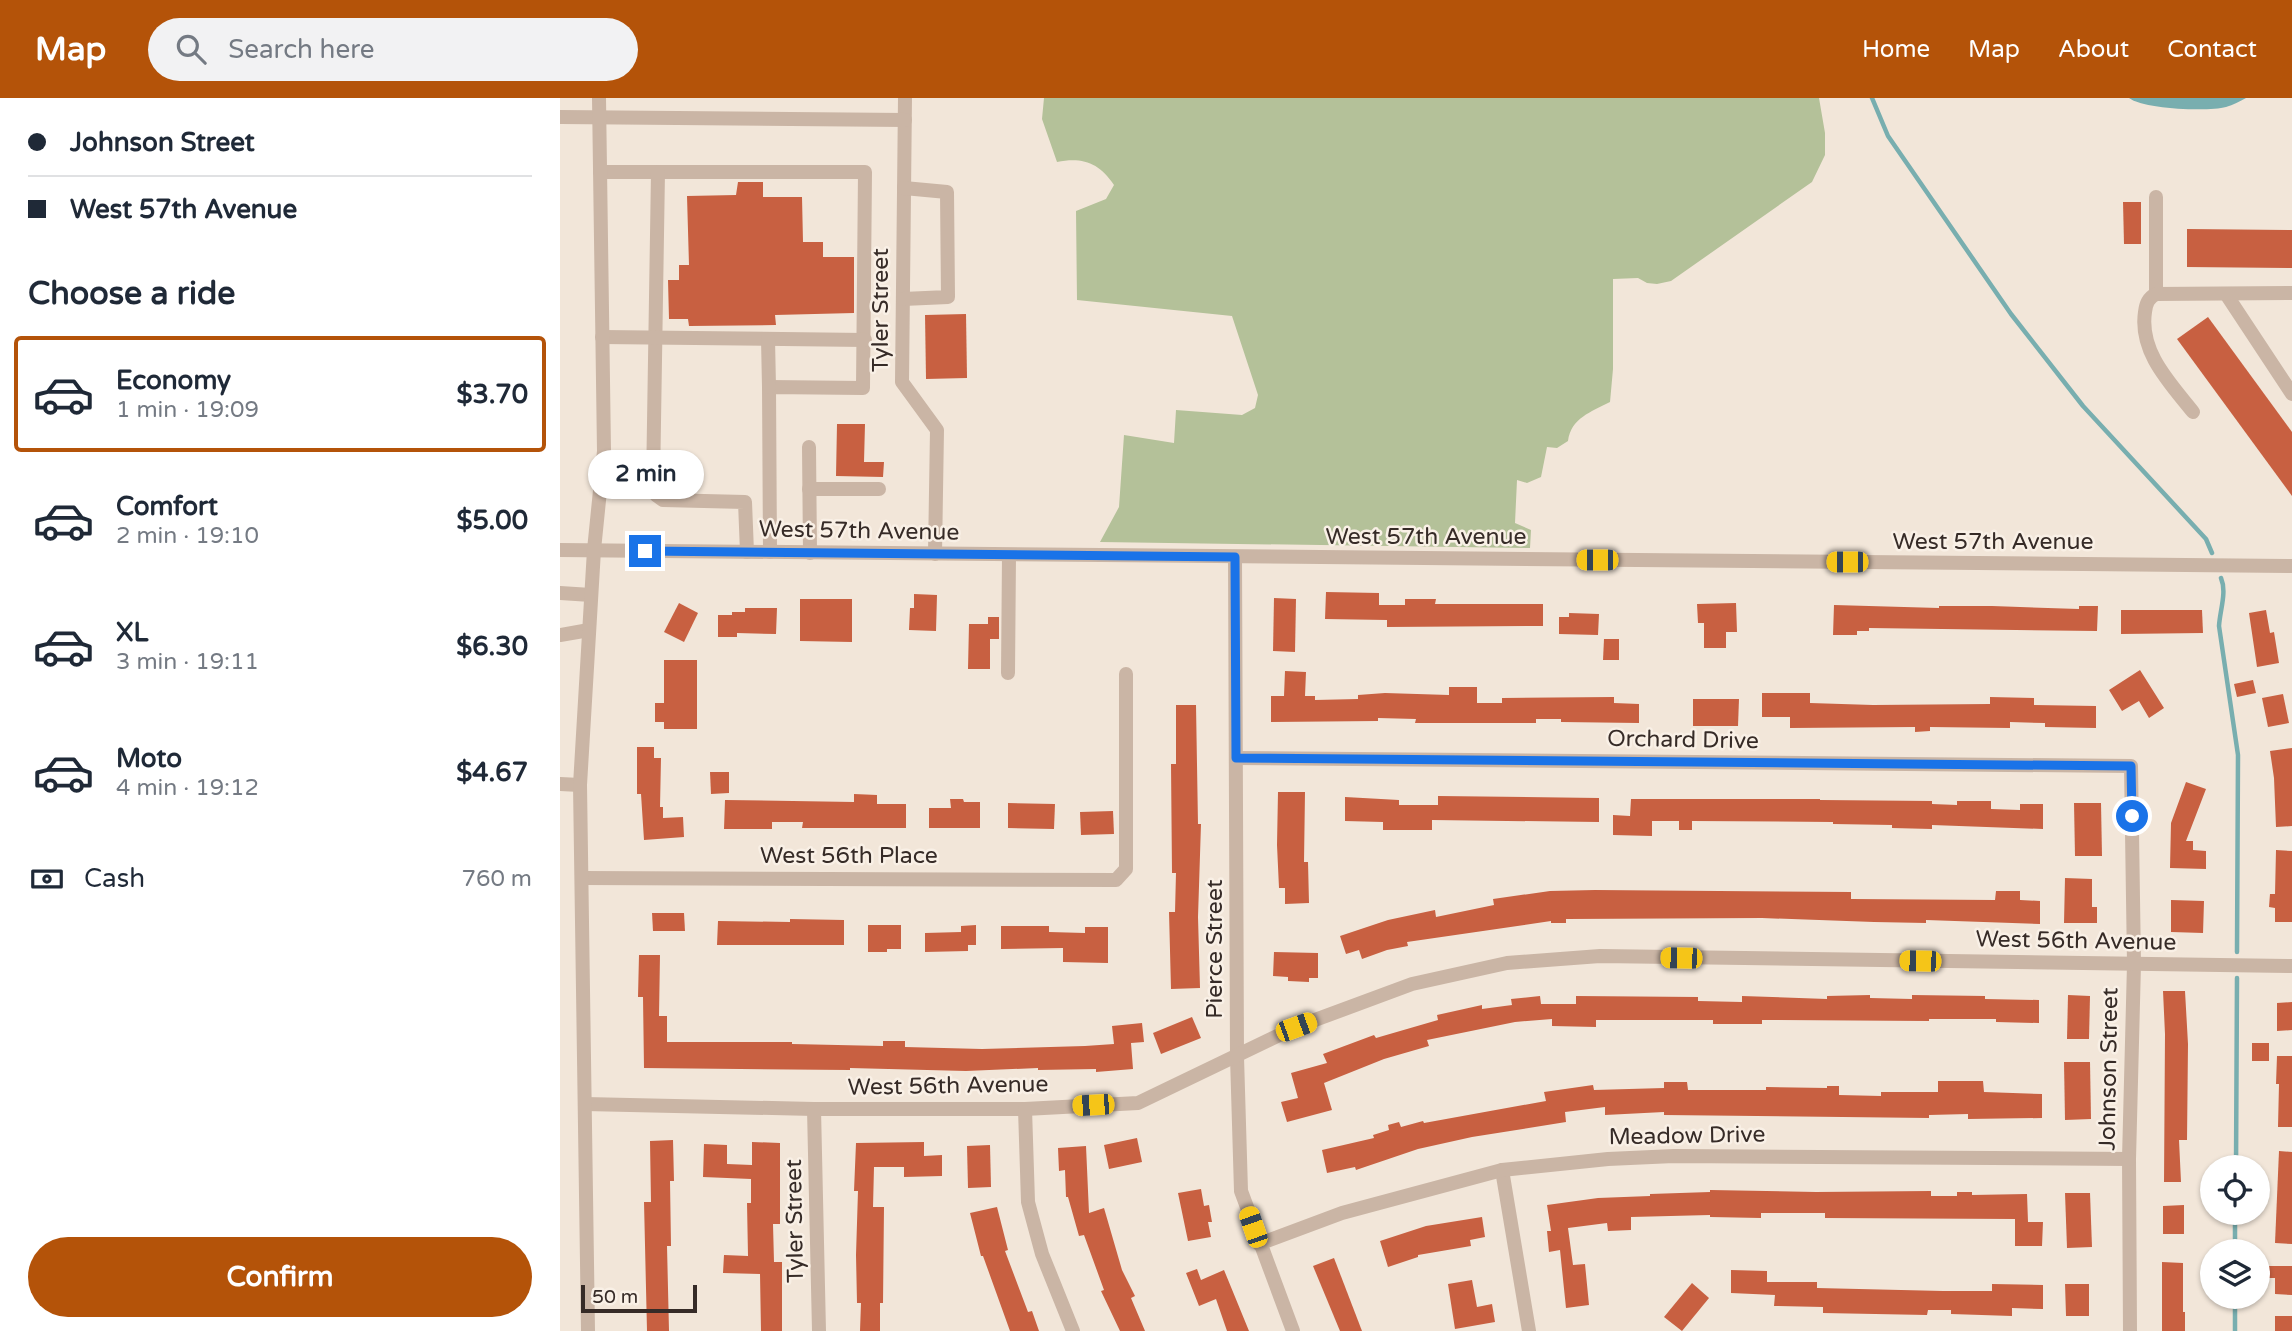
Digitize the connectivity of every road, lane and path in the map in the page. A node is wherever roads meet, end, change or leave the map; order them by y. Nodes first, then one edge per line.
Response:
1 (599, 98) edge
2 (905, 98) edge
3 (560, 117) edge
4 (600, 117) junction
5 (905, 120) junction
6 (600, 172) junction
7 (658, 172) junction
8 (904, 188) junction
9 (2156, 197) dead end
10 (2292, 293) edge
11 (2156, 294) junction
12 (2226, 294) junction
13 (903, 299) junction
14 (602, 337) junction
15 (656, 338) junction
16 (768, 339) junction
17 (865, 340) junction
18 (769, 387) junction
19 (2292, 394) edge
20 (2193, 412) dead end
21 (809, 447) dead end
22 (809, 489) junction
23 (879, 489) dead end
24 (769, 501) junction
25 (745, 502) junction
26 (560, 550) edge
27 (594, 550) junction
28 (747, 552) junction
29 (770, 552) junction
30 (810, 553) junction
31 (935, 554) junction
32 (1009, 555) junction
33 (1235, 557) junction
34 (2292, 566) edge
35 (560, 593) edge
36 (592, 595) junction
37 (589, 630) junction
38 (560, 635) edge
39 (1007, 673) dead end
40 (1126, 674) dead end
41 (1236, 758) junction
42 (2131, 766) joint
43 (560, 784) edge
44 (580, 785) junction
45 (582, 878) junction
46 (2134, 964) junction
47 (2292, 966) edge
48 (1237, 1057) junction
49 (585, 1104) junction
50 (814, 1109) junction
51 (1025, 1109) junction
52 (2129, 1159) junction
53 (1502, 1170) junction
54 (1259, 1244) junction
55 (588, 1331) edge
56 (819, 1331) edge
57 (1073, 1331) edge
58 (1293, 1331) edge
59 (1529, 1331) edge
60 (2130, 1331) edge

1 - 4 street
2 - 5 street, Tyler Street
3 - 4 street
4 - 5 street
4 - 6 street
5 - 8 street, Tyler Street
6 - 7 street
6 - 14 street
7 - 15 street
7 - 17 street
8 - 13 street, Tyler Street
8 - 13 street
9 - 11 street
10 - 12 street
11 - 12 street
11 - 20 street
12 - 19 street
13 - 31 street, Tyler Street
14 - 15 street
14 - 27 street
15 - 16 street
15 - 25 street
16 - 17 street
16 - 18 street
17 - 18 street
18 - 24 street
21 - 22 street
22 - 23 street
22 - 30 street
24 - 25 street
24 - 29 street
25 - 28 street
26 - 27 street, West 57th Avenue
27 - 28 street, West 57th Avenue
27 - 36 street
28 - 29 street, West 57th Avenue
29 - 30 street, West 57th Avenue
30 - 31 street, West 57th Avenue
31 - 32 street, West 57th Avenue
32 - 33 street, West 57th Avenue
32 - 39 street
33 - 34 street, West 57th Avenue
33 - 41 street, Pierce Street
35 - 36 street
36 - 37 street
37 - 38 street
37 - 44 street
40 - 45 street, West 56th Place
41 - 42 street, Orchard Drive
41 - 48 street, Pierce Street
42 - 46 street, Johnson Street
43 - 44 street
44 - 45 street
45 - 49 street
46 - 47 street, West 56th Avenue
46 - 48 street, West 56th Avenue
46 - 52 street, Johnson Street
48 - 51 street, West 56th Avenue
48 - 54 street, Pierce Street
49 - 50 street, West 56th Avenue
49 - 55 street
50 - 51 street, West 56th Avenue
50 - 56 street, Tyler Street
51 - 57 street
52 - 53 street, Meadow Drive
52 - 60 street, Johnson Street
53 - 54 street, Meadow Drive
53 - 59 street
54 - 58 street, Pierce Street

